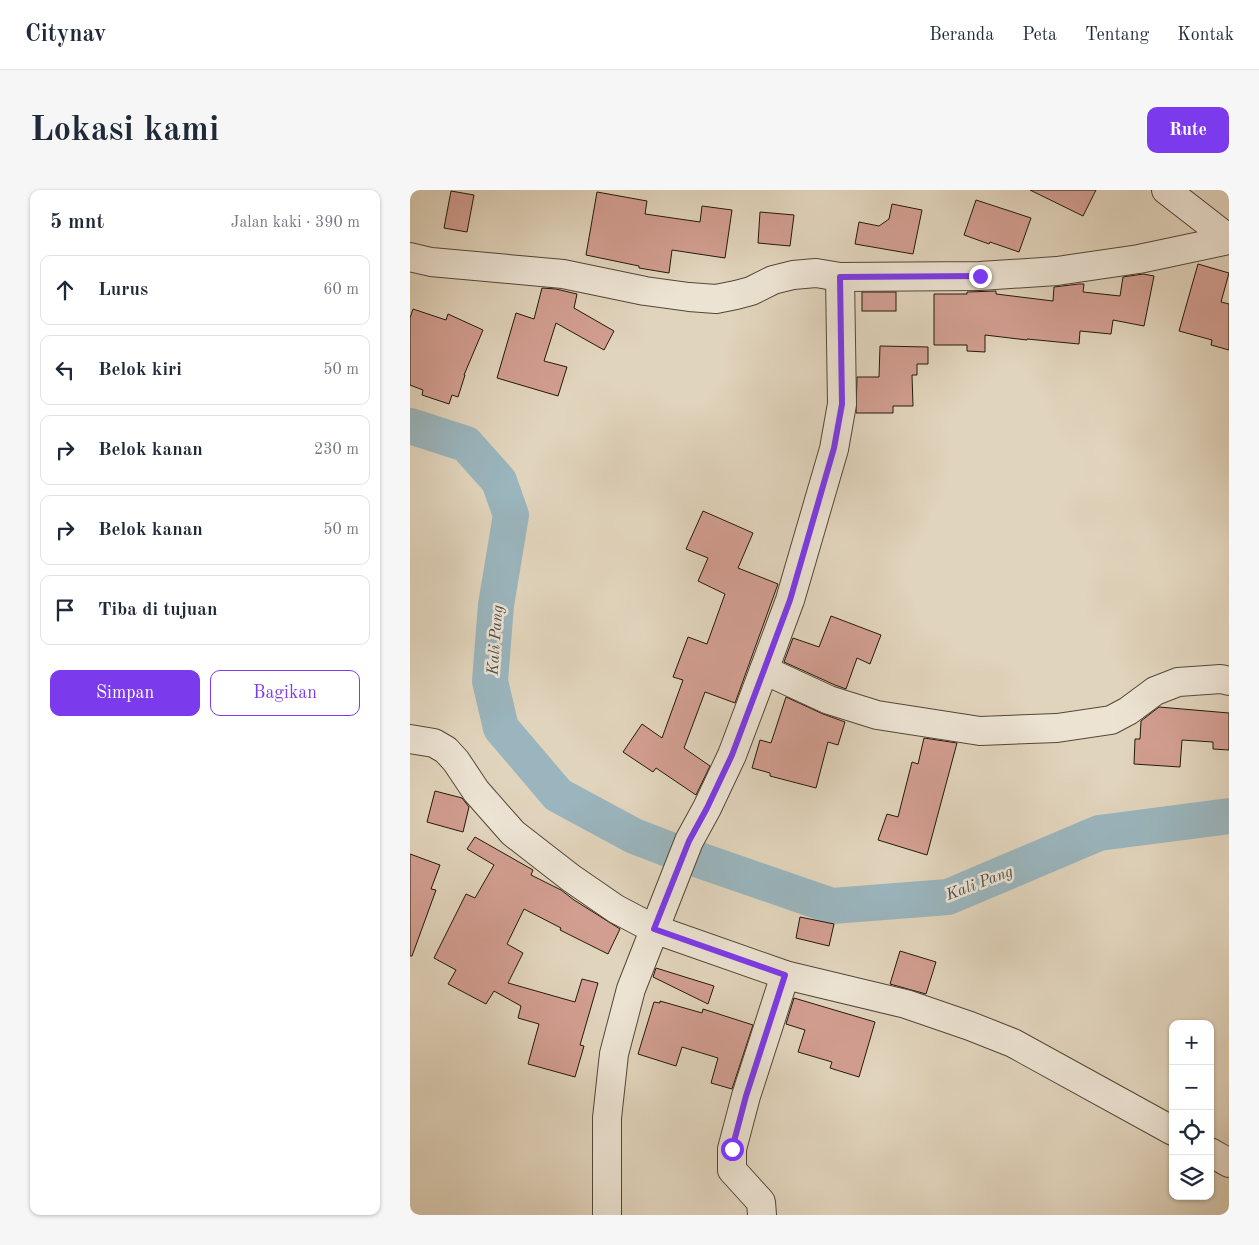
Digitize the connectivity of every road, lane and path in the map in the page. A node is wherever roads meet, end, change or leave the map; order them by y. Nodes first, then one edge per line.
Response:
1 (1166, 190) edge
2 (1229, 240) edge
3 (410, 257) edge
4 (840, 277) junction
5 (764, 670) junction
6 (1229, 680) edge
7 (410, 739) edge
8 (654, 929) junction
9 (785, 975) junction
10 (1169, 1129) edge
11 (1214, 1154) edge
12 (1229, 1163) edge
13 (607, 1215) edge
14 (762, 1215) edge

1 - 2 street
2 - 4 street
3 - 4 street
4 - 5 street
5 - 6 street
5 - 8 street
7 - 8 street
8 - 9 street
8 - 13 street
9 - 10 street
9 - 14 street
11 - 12 street

